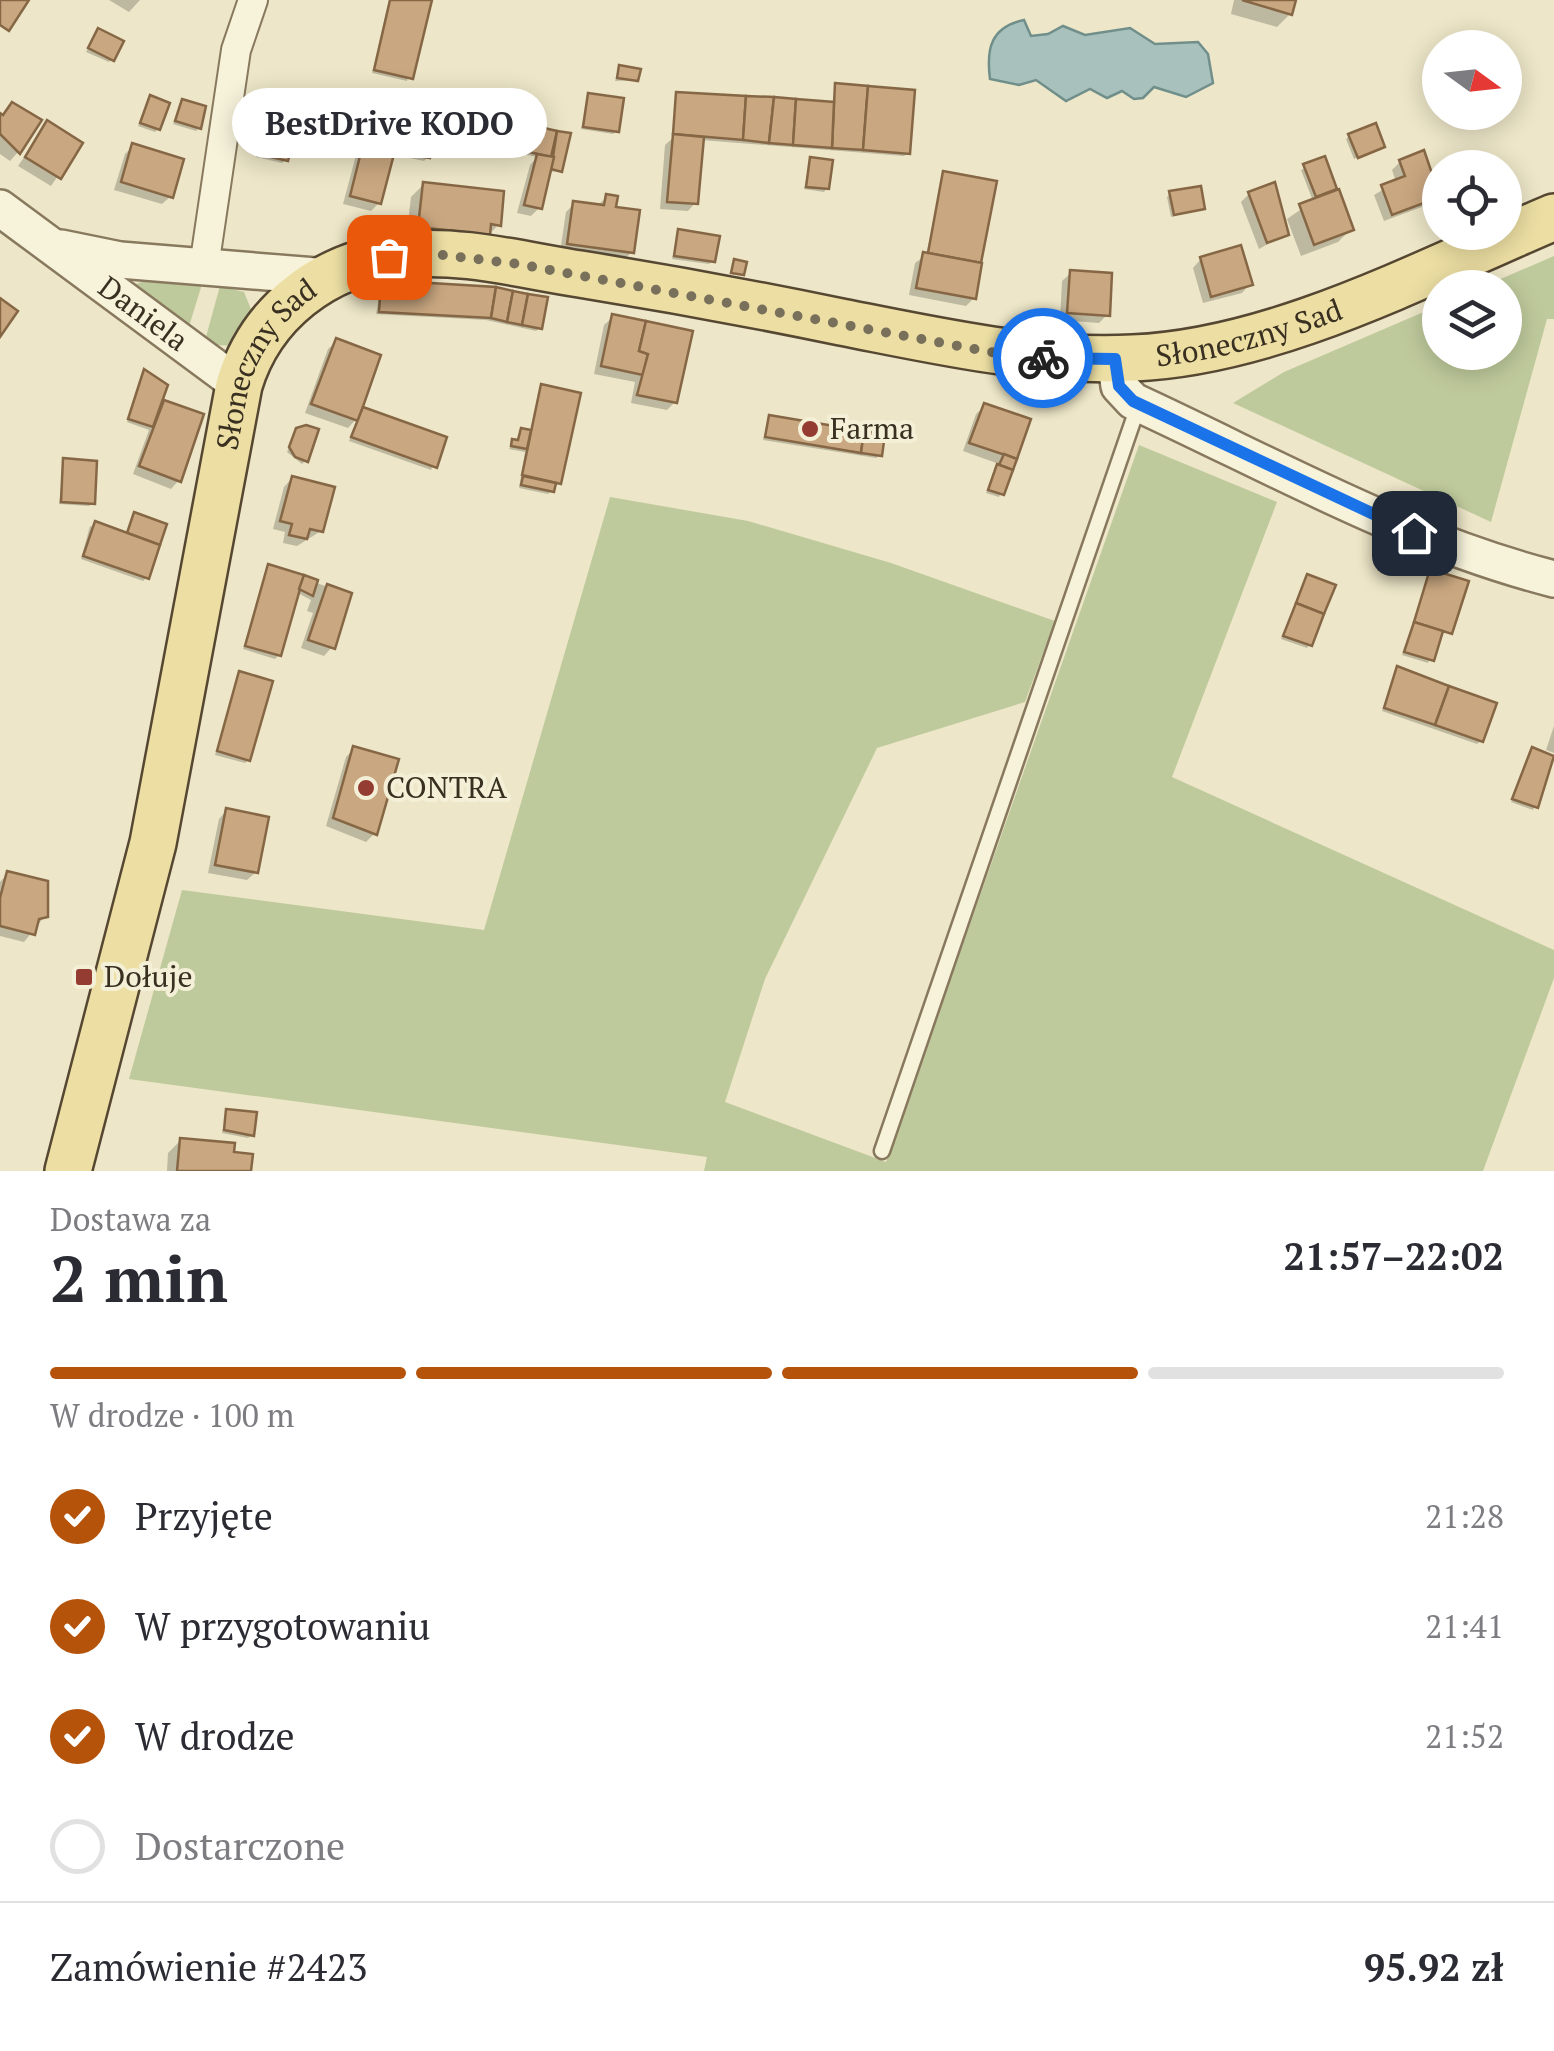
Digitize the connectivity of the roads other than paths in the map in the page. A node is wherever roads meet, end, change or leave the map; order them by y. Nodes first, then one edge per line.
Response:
1 (253, 0) edge
2 (0, 208) edge
3 (1554, 217) edge
4 (48, 242) junction
5 (204, 267) junction
6 (328, 277) junction
7 (1115, 359) junction
8 (239, 384) junction
9 (1142, 406) junction
10 (1554, 579) edge
11 (882, 1151) dead end
12 (68, 1171) edge

1 - 5 street
2 - 4 street, Daniela
3 - 7 main road, Słoneczny Sad
4 - 5 street, Daniela
4 - 8 street, Daniela
5 - 6 street, Daniela
6 - 7 main road, Słoneczny Sad
6 - 8 main road, Słoneczny Sad
7 - 9 street
8 - 12 main road, Słoneczny Sad
9 - 10 street
9 - 11 lane

